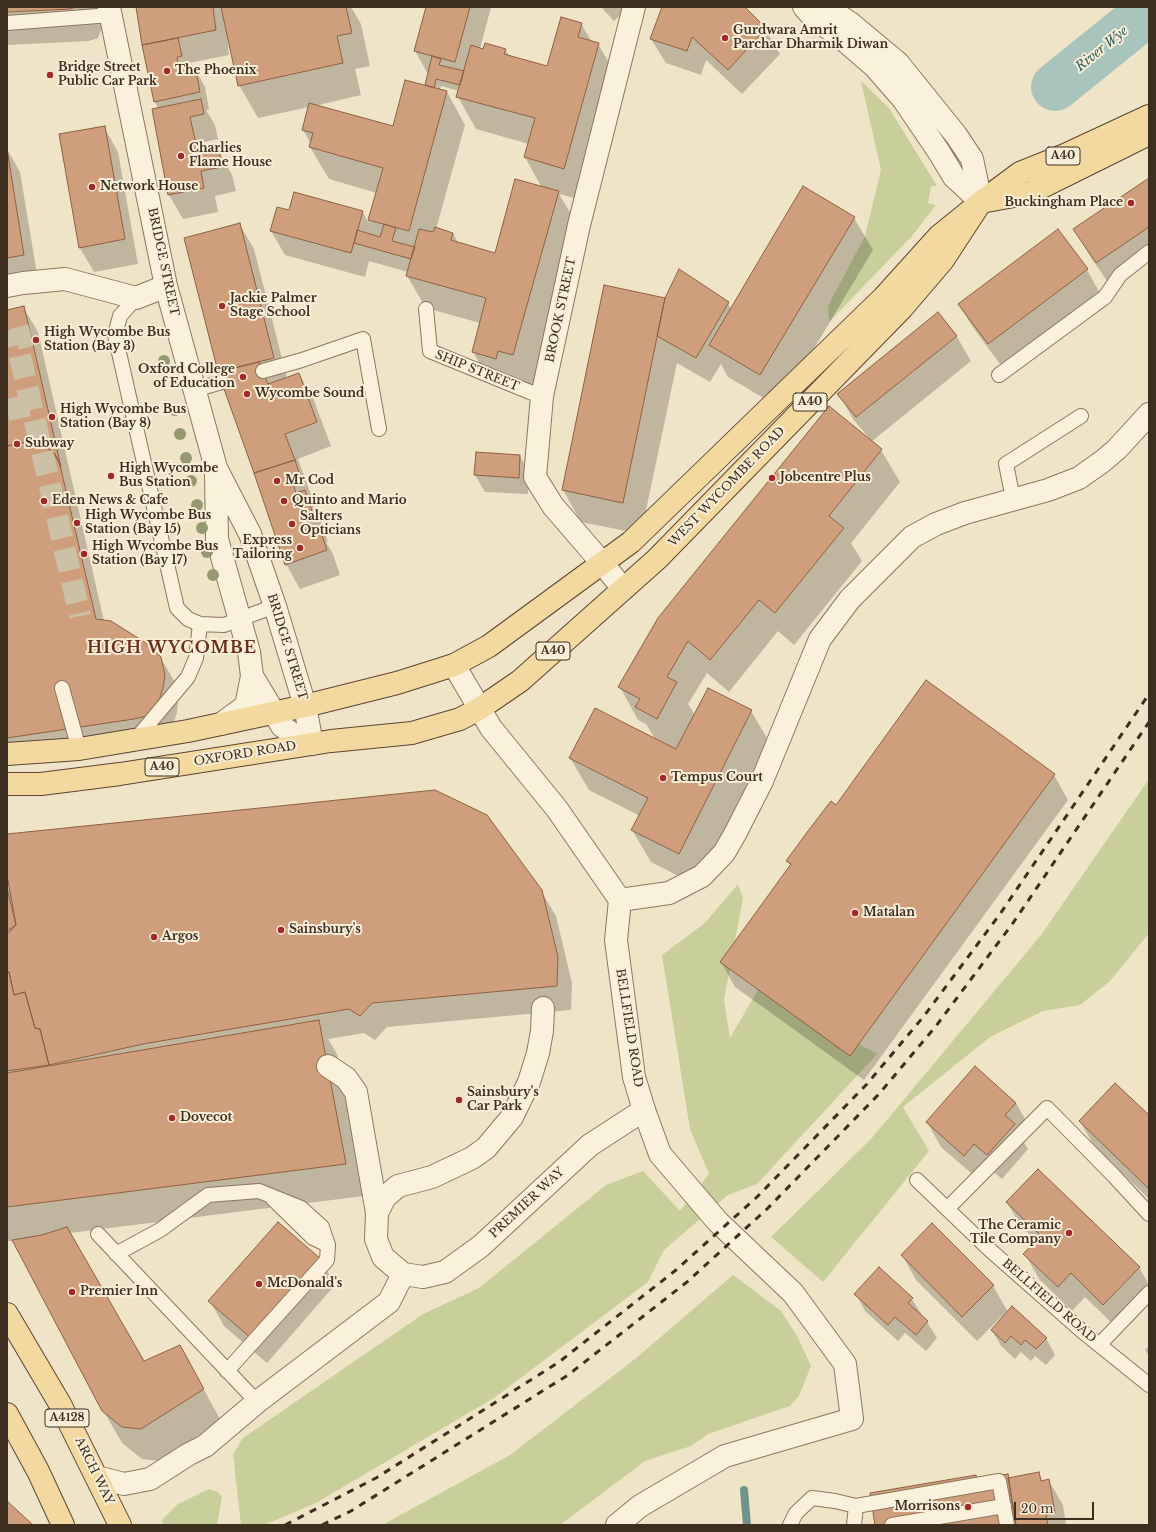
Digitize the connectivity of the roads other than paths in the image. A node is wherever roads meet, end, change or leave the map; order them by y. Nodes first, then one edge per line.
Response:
1 (634, 7) edge
2 (804, 7) edge
3 (826, 7) edge
4 (110, 11) edge
5 (7, 23) edge
6 (1149, 116) edge
7 (1149, 134) edge
8 (981, 202) junction
9 (1149, 252) edge
10 (7, 286) edge
11 (166, 286) junction
12 (136, 298) junction
13 (426, 309) dead end
14 (262, 371) dead end
15 (999, 375) dead end
16 (222, 382) dead end
17 (194, 390) junction
18 (542, 396) junction
19 (1149, 414) edge
20 (1081, 416) dead end
21 (379, 429) dead end
22 (216, 468) junction
23 (1013, 499) junction
24 (603, 564) junction
25 (623, 589) junction
26 (276, 606) junction
27 (240, 619) junction
28 (200, 624) junction
29 (454, 665) junction
30 (252, 676) junction
31 (62, 688) dead end
32 (305, 706) junction
33 (479, 709) junction
34 (275, 712) junction
35 (221, 724) junction
36 (136, 739) junction
37 (312, 744) junction
38 (79, 749) junction
39 (7, 754) edge
40 (7, 784) edge
41 (620, 900) junction
42 (543, 1008) dead end
43 (328, 1066) dead end
44 (644, 1110) junction
45 (917, 1180) dead end
46 (947, 1209) junction
47 (377, 1213) junction
48 (1149, 1214) edge
49 (98, 1234) dead end
50 (116, 1254) junction
51 (403, 1274) junction
52 (1149, 1293) edge
53 (7, 1314) edge
54 (1099, 1345) junction
55 (227, 1371) junction
56 (1149, 1385) edge
57 (257, 1402) junction
58 (7, 1414) edge
59 (97, 1477) junction
60 (856, 1506) junction
61 (1004, 1506) junction
62 (63, 1525) edge
63 (120, 1525) edge
64 (617, 1525) edge
65 (790, 1525) edge
66 (854, 1525) edge
67 (892, 1525) edge
68 (1007, 1525) edge

1 - 18 street, BROOK STREET
2 - 8 street
3 - 8 street
4 - 5 lane
4 - 11 street, BRIDGE STREET
6 - 8 main road, WEST WYCOMBE ROAD / A40
7 - 8 main road, WEST WYCOMBE ROAD / A40
8 - 24 main road, WEST WYCOMBE ROAD / A40
8 - 25 main road, WEST WYCOMBE ROAD / A40
9 - 15 lane
10 - 12 street
11 - 12 street
11 - 17 street, BRIDGE STREET
12 - 28 lane
13 - 18 lane, SHIP STREET
14 - 21 lane
16 - 17 lane
17 - 22 street, BRIDGE STREET
18 - 24 street, BROOK STREET
19 - 23 street
20 - 23 lane
22 - 26 street, BRIDGE STREET
22 - 27 street, BRIDGE STREET
23 - 41 street
24 - 25 street, BROOK STREET
24 - 29 main road, WEST WYCOMBE ROAD / A40
25 - 33 main road, WEST WYCOMBE ROAD / A40
26 - 27 lane
26 - 32 street, BRIDGE STREET
27 - 28 lane
27 - 30 street, BRIDGE STREET
28 - 36 lane
29 - 32 main road, A40
29 - 33 street
30 - 34 street, BRIDGE STREET
30 - 35 street, BRIDGE STREET
31 - 38 lane
32 - 34 main road, A40
32 - 37 street, BRIDGE STREET
33 - 37 main road, OXFORD ROAD / A40
33 - 41 street
34 - 35 main road, A40
34 - 37 street, BRIDGE STREET
35 - 36 main road, A40
36 - 38 main road, A40
37 - 40 main road, OXFORD ROAD / A40
38 - 39 main road, A40
41 - 44 street, BELLFIELD ROAD
42 - 47 street
43 - 47 street
44 - 51 street, PREMIER WAY
44 - 64 street, BELLFIELD ROAD
45 - 46 lane, BELLFIELD ROAD
46 - 48 lane
46 - 54 lane, BELLFIELD ROAD
47 - 51 street
49 - 50 lane
50 - 55 lane
50 - 55 lane
51 - 57 street
52 - 54 lane
53 - 59 main road, ARCH WAY / A4128
54 - 56 lane, BELLFIELD ROAD
55 - 57 lane
57 - 59 street
58 - 62 main road
59 - 63 main road, ARCH WAY / A4128
60 - 61 lane
60 - 65 lane
60 - 66 lane
61 - 67 lane
61 - 68 lane

